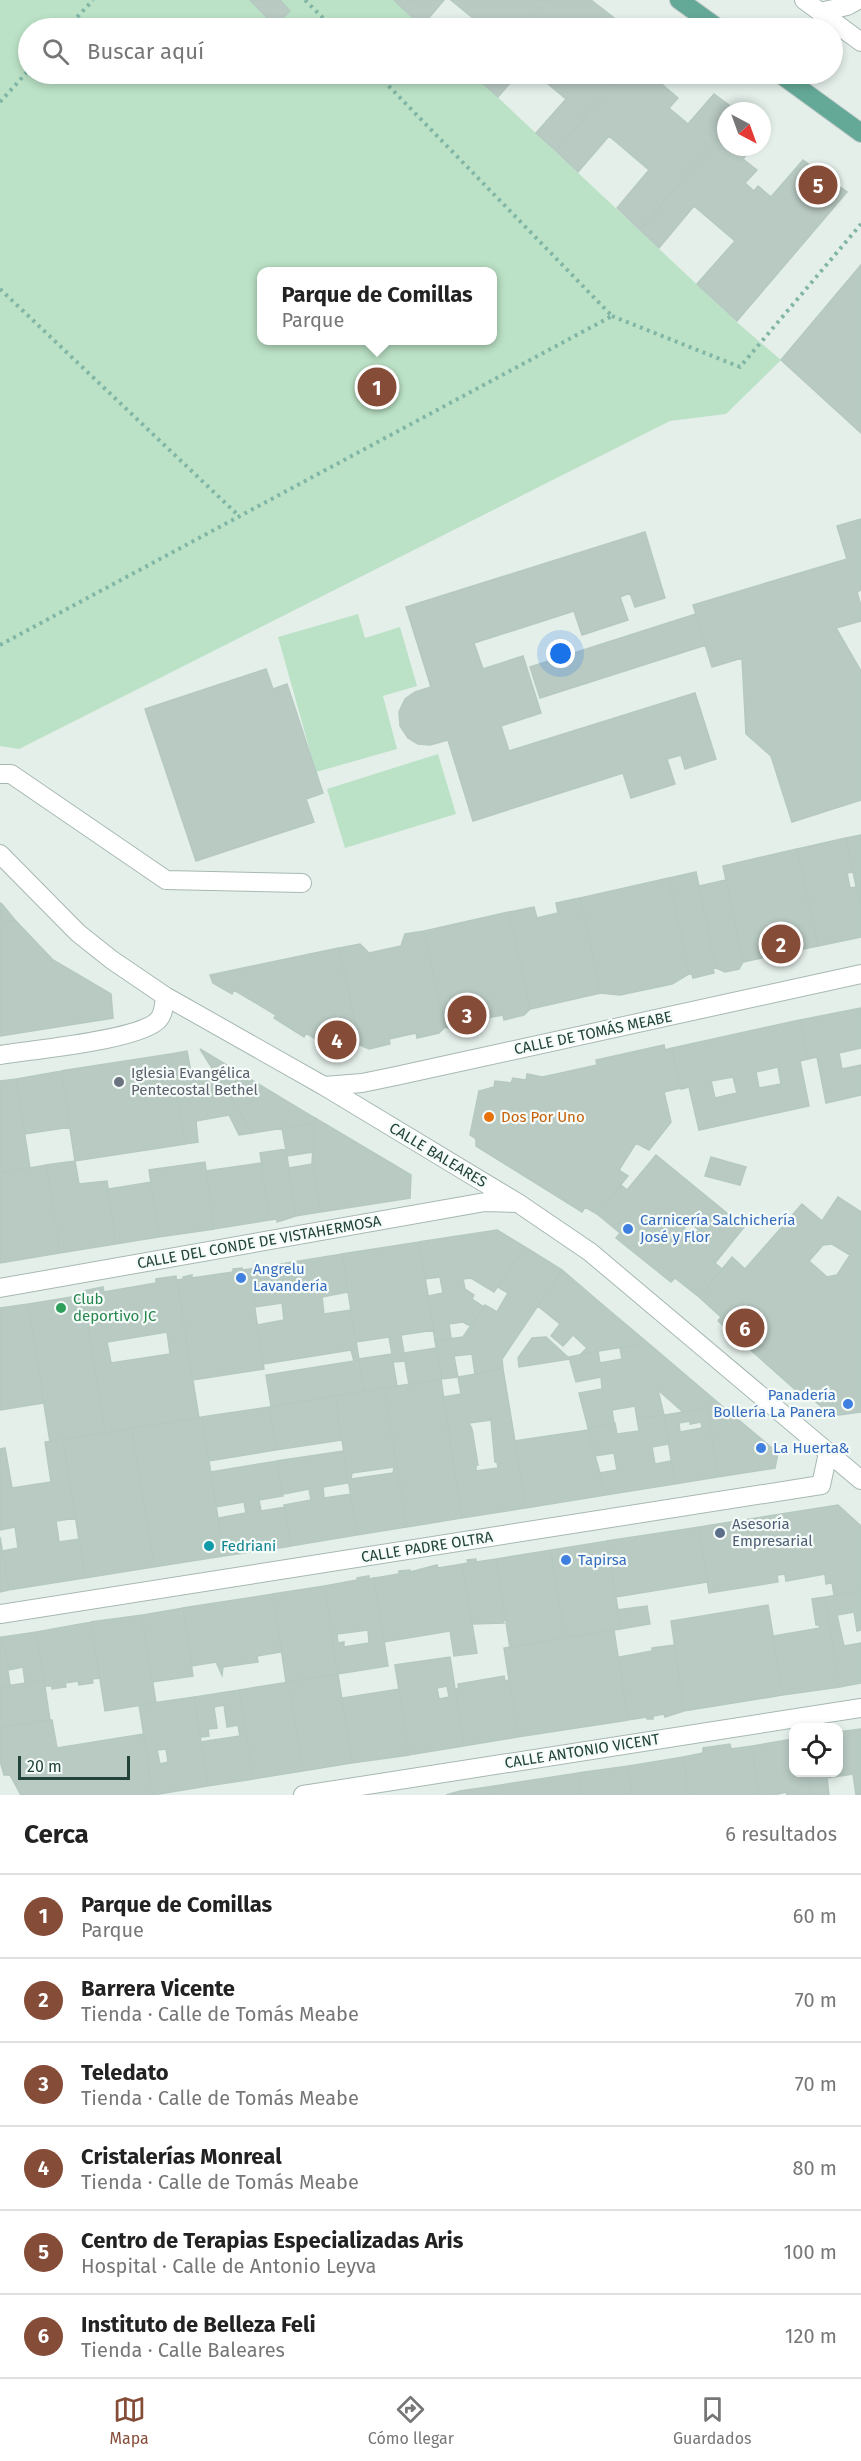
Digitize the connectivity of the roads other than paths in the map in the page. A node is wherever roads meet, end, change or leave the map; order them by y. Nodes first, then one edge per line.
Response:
1 (679, 0) edge
2 (804, 0) edge
3 (858, 0) edge
4 (820, 12) junction
5 (704, 18) edge
6 (828, 18) edge
7 (843, 29) edge
8 (861, 42) edge
9 (794, 84) edge
10 (861, 133) edge
11 (0, 774) edge
12 (0, 854) edge
13 (302, 883) dead end
14 (861, 974) edge
15 (165, 996) junction
16 (0, 1055) edge
17 (324, 1086) junction
18 (518, 1203) junction
19 (0, 1288) edge
20 (828, 1452) junction
21 (861, 1480) edge
22 (0, 1614) edge
23 (861, 1708) edge
24 (303, 1795) edge

1 - 5 main road
2 - 4 street
3 - 4 street
4 - 6 street
7 - 8 street
9 - 10 main road
11 - 13 street
12 - 15 street, CALLE BALEARES
14 - 17 street, CALLE DE TOMÁS MEABE
15 - 16 street
15 - 17 street, CALLE BALEARES
17 - 18 street, CALLE BALEARES
18 - 19 street, CALLE DEL CONDE DE VISTAHERMOSA
18 - 20 street, CALLE BALEARES
20 - 21 street, CALLE BALEARES
20 - 22 street, CALLE PADRE OLTRA
23 - 24 street, CALLE ANTONIO VICENT

